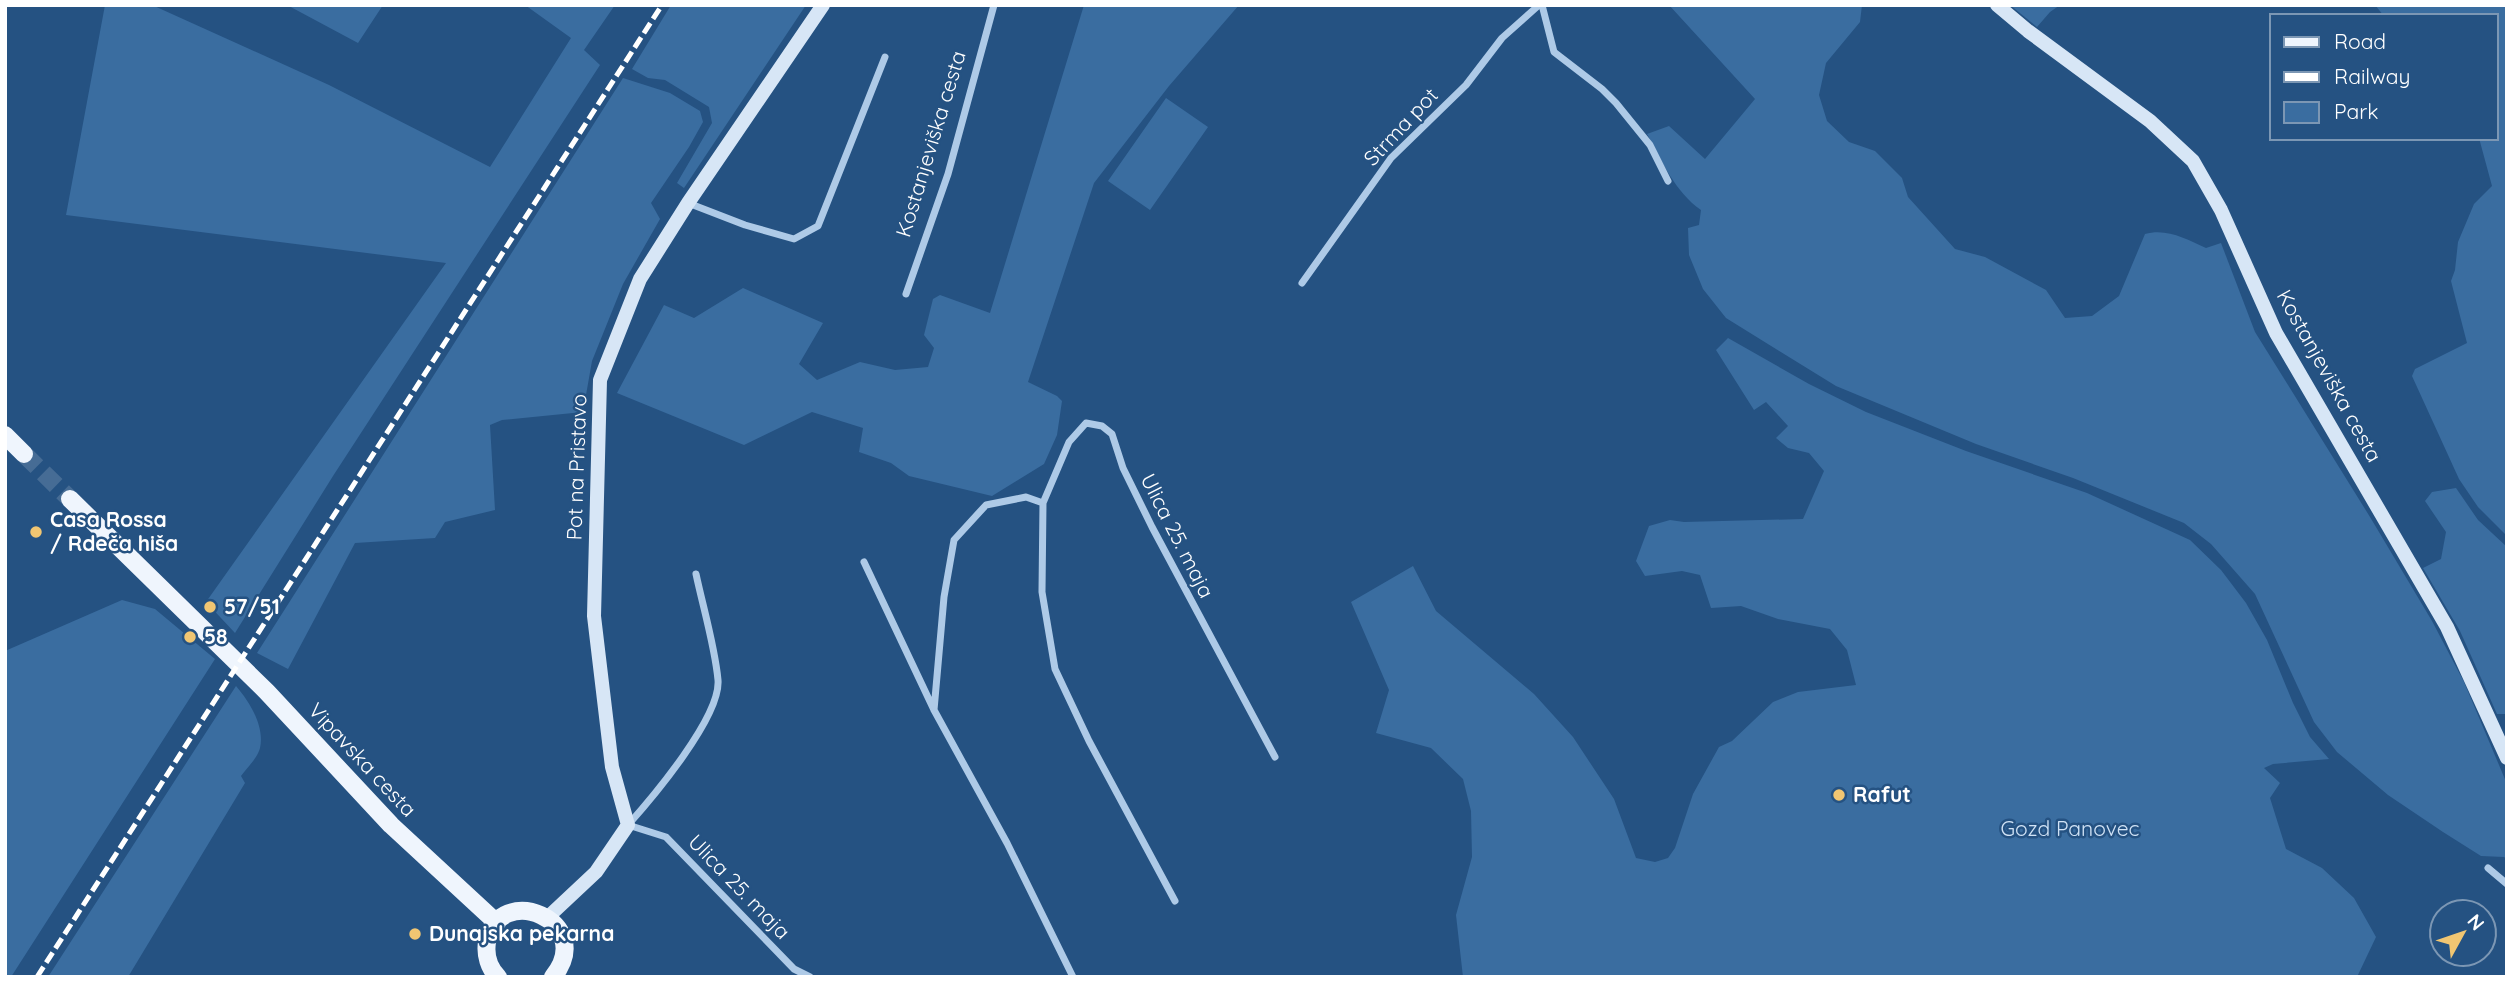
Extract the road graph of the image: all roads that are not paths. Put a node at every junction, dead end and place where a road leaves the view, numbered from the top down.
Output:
1 (823, 5) edge
2 (994, 5) edge
3 (1541, 5) edge
4 (1997, 5) edge
5 (885, 57) dead end
6 (1668, 181) dead end
7 (688, 203) junction
8 (1302, 283) dead end
9 (906, 294) dead end
10 (5, 435) edge
11 (24, 454) tunnel mouth
12 (69, 499) tunnel mouth
13 (1043, 503) junction
14 (864, 562) dead end
15 (696, 573) dead end
16 (934, 710) junction
17 (1275, 757) dead end
18 (2507, 758) edge
19 (628, 825) junction
20 (2488, 868) dead end
21 (2507, 884) edge
22 (1175, 901) dead end
23 (548, 917) junction
24 (497, 923) junction
25 (495, 976) edge
26 (553, 977) edge
27 (810, 977) edge
28 (1073, 977) edge

1 - 7 street, Pot na Pristavo
2 - 9 street, Kostanjeviška cesta
3 - 6 street, Strma pot
3 - 8 street, Strma pot
4 - 18 street, Kostanjeviška cesta
5 - 7 street
7 - 19 street, Pot na Pristavo
10 - 11 main road
12 - 24 main road, Vipavska cesta
13 - 16 street
13 - 17 street, Ulica 25. maja
13 - 22 street, Ulica 25. maja
14 - 16 street
15 - 19 street
16 - 28 street
19 - 23 street
19 - 27 street, Ulica 25. maja
20 - 21 street
23 - 24 main road
23 - 26 main road
24 - 25 main road

